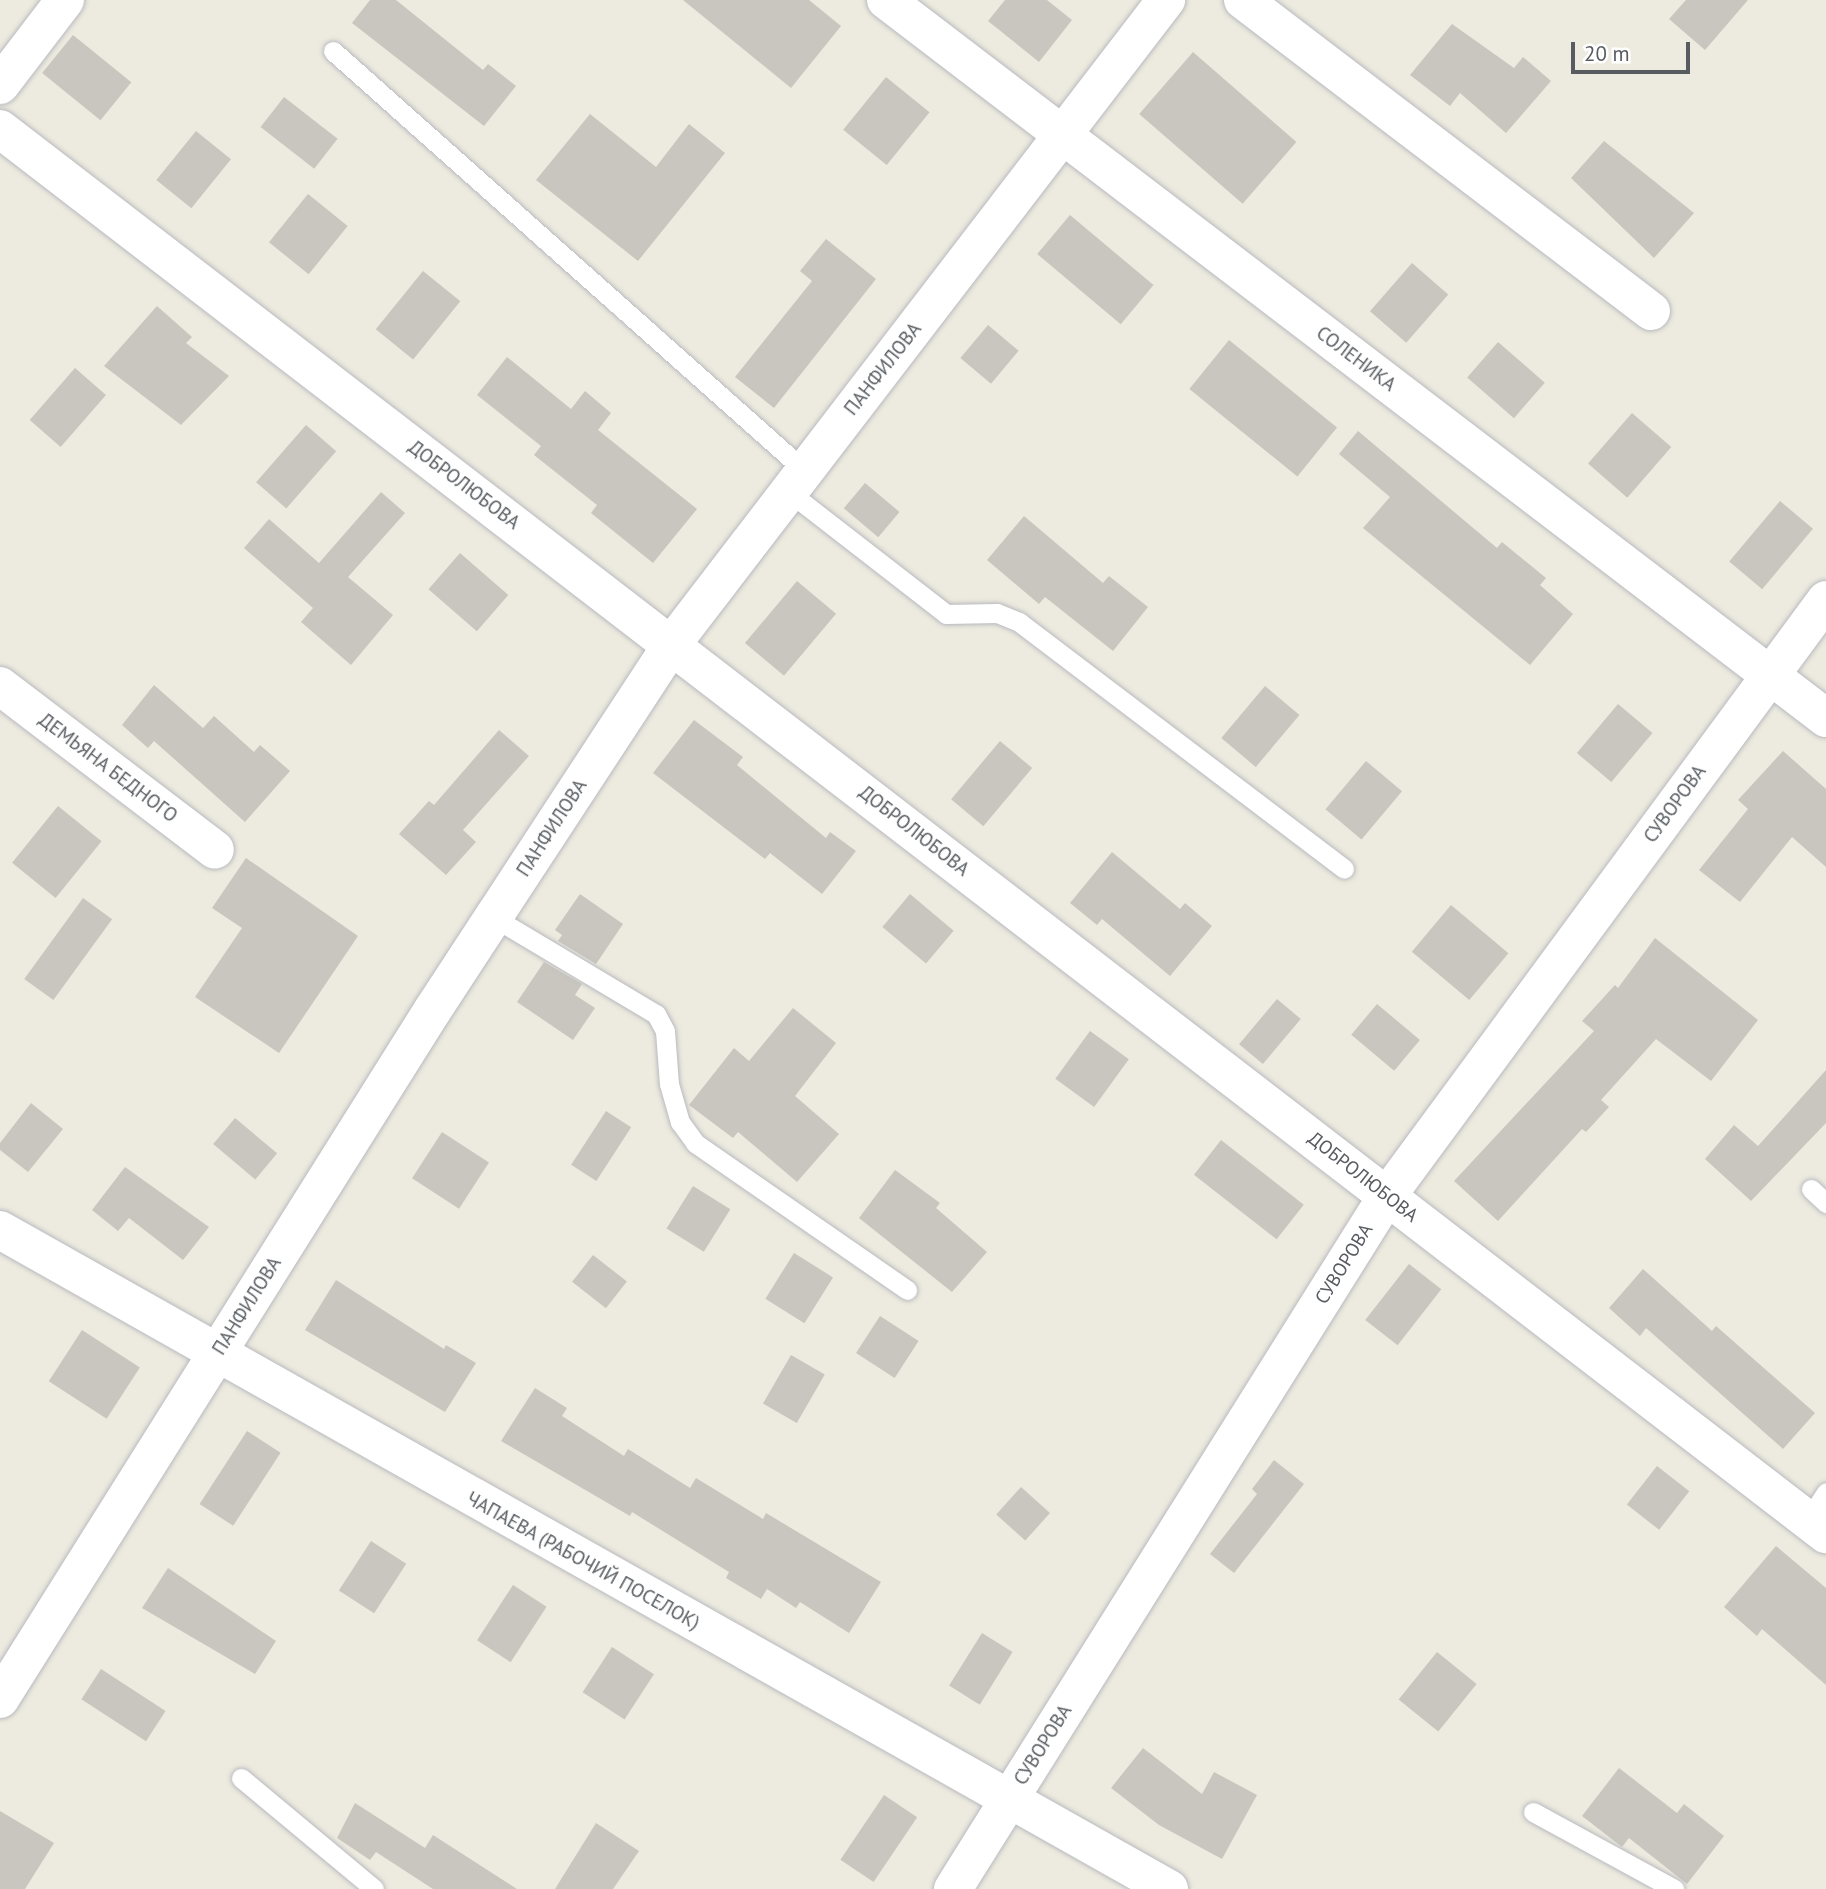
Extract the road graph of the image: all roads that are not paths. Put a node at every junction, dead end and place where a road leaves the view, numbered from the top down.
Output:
1 (65, 0) edge
2 (886, 0) edge
3 (1166, 0) edge
4 (1243, 0) edge
5 (333, 51) dead end
6 (0, 85) edge
7 (0, 129) edge
8 (1063, 135) junction
9 (1651, 311) dead end
10 (797, 482) junction
11 (1826, 600) edge
12 (672, 644) junction
13 (1770, 676) junction
14 (0, 686) edge
15 (1826, 718) edge
16 (215, 850) dead end
17 (1344, 869) dead end
18 (493, 917) junction
19 (1811, 1189) dead end
20 (1387, 1196) junction
21 (1826, 1203) edge
22 (0, 1230) edge
23 (907, 1290) dead end
24 (216, 1355) junction
25 (1820, 1515) edge
26 (0, 1699) edge
27 (241, 1778) dead end
28 (1009, 1800) junction
29 (1533, 1812) dead end
30 (374, 1889) edge
31 (953, 1889) edge
32 (1169, 1889) edge
33 (1674, 1889) edge

1 - 6 street
2 - 8 street, СОЛЕНИКА
3 - 8 street, ПАНФИЛОВА
4 - 9 street
5 - 10 lane
7 - 12 street, ДОБРОЛЮБОВА
8 - 10 street, ПАНФИЛОВА
8 - 13 street, СОЛЕНИКА
10 - 12 street, ПАНФИЛОВА
10 - 17 lane
11 - 13 street, СУВОРОВА
12 - 18 street, ПАНФИЛОВА
12 - 20 street, ДОБРОЛЮБОВА
13 - 15 street, СОЛЕНИКА
13 - 20 street, СУВОРОВА
14 - 16 street, ДЕМЬЯНА БЕДНОГО
18 - 23 lane
18 - 24 street, ПАНФИЛОВА
19 - 21 lane
20 - 25 street, ДОБРОЛЮБОВА
20 - 28 street, СУВОРОВА
22 - 24 street, ЧАПАЕВА (РАБОЧИЙ ПОСЕЛОК)
24 - 26 street, ПАНФИЛОВА
24 - 28 street, ЧАПАЕВА (РАБОЧИЙ ПОСЕЛОК)
27 - 30 lane
28 - 31 street, СУВОРОВА
28 - 32 street, ЧАПАЕВА (РАБОЧИЙ ПОСЕЛОК)
29 - 33 lane

